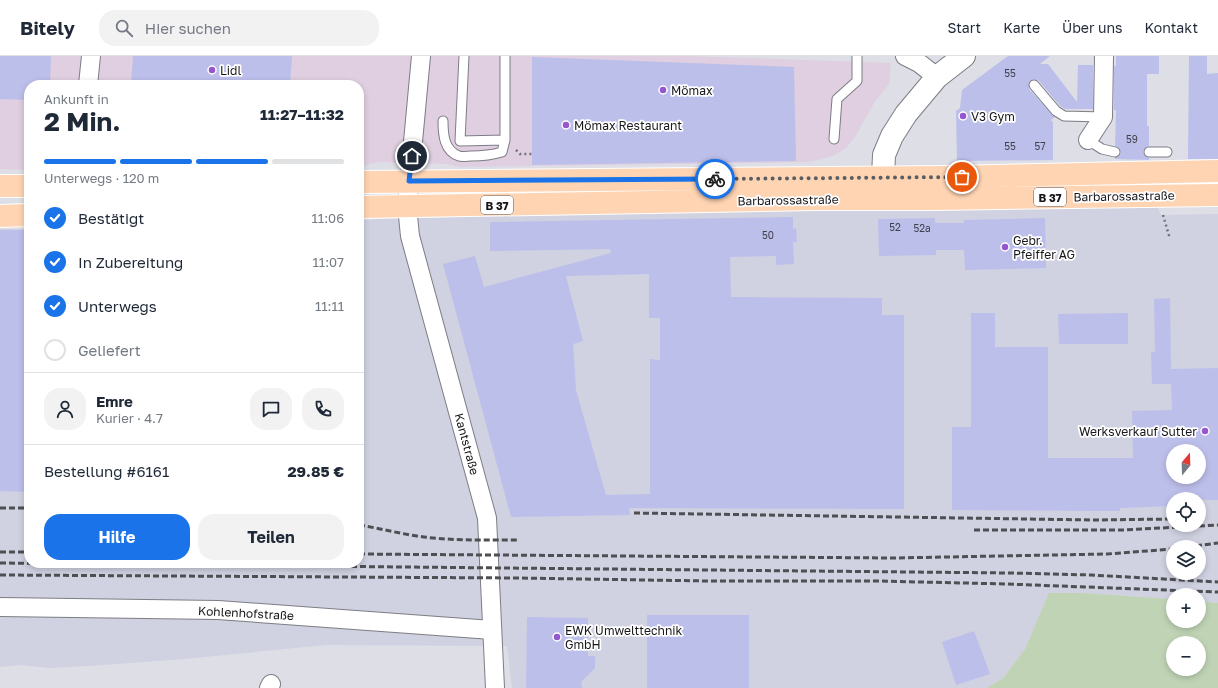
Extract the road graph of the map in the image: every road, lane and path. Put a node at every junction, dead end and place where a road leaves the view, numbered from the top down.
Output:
1 (91, 56) edge
2 (421, 56) edge
3 (464, 56) edge
4 (505, 56) edge
5 (857, 56) edge
6 (905, 56) edge
7 (964, 56) edge
8 (1104, 56) edge
9 (937, 77) junction
10 (89, 80) edge
11 (1034, 85) dead end
12 (1103, 117) junction
13 (443, 122) dead end
14 (834, 139) dead end
15 (506, 140) junction
16 (1088, 140) joint
17 (1115, 152) dead end
18 (1149, 152) dead end
19 (1167, 152) dead end
20 (1218, 171) edge
21 (883, 177) junction
22 (409, 181) junction
23 (364, 182) edge
24 (0, 186) edge
25 (24, 186) edge
26 (1218, 195) edge
27 (883, 200) junction
28 (407, 206) junction
29 (364, 207) edge
30 (1162, 211) dead end
31 (24, 215) edge
32 (0, 216) edge
33 (1170, 239) dead end
34 (0, 607) edge
35 (492, 630) junction
36 (495, 688) edge

1 - 10 street
2 - 22 street, Kantstraße
3 - 15 lane
4 - 15 lane
5 - 14 lane
6 - 9 street
7 - 9 street
8 - 12 street
9 - 21 street
11 - 12 lane
12 - 16 street
13 - 15 lane
16 - 17 lane
18 - 19 lane
20 - 21 main road, Barbarossastraße / B 37
21 - 22 main road, Barbarossastraße / B 37
21 - 27 main road
22 - 23 main road, Barbarossastraße / B 37
22 - 28 street, Kantstraße
24 - 25 main road
26 - 27 main road, Barbarossastraße / B 37
27 - 28 main road, Barbarossastraße / B 37
28 - 29 main road, Barbarossastraße / B 37
28 - 35 street, Kantstraße
30 - 33 path
31 - 32 main road
34 - 35 street, Kohlenhofstraße
35 - 36 street, Kantstraße

